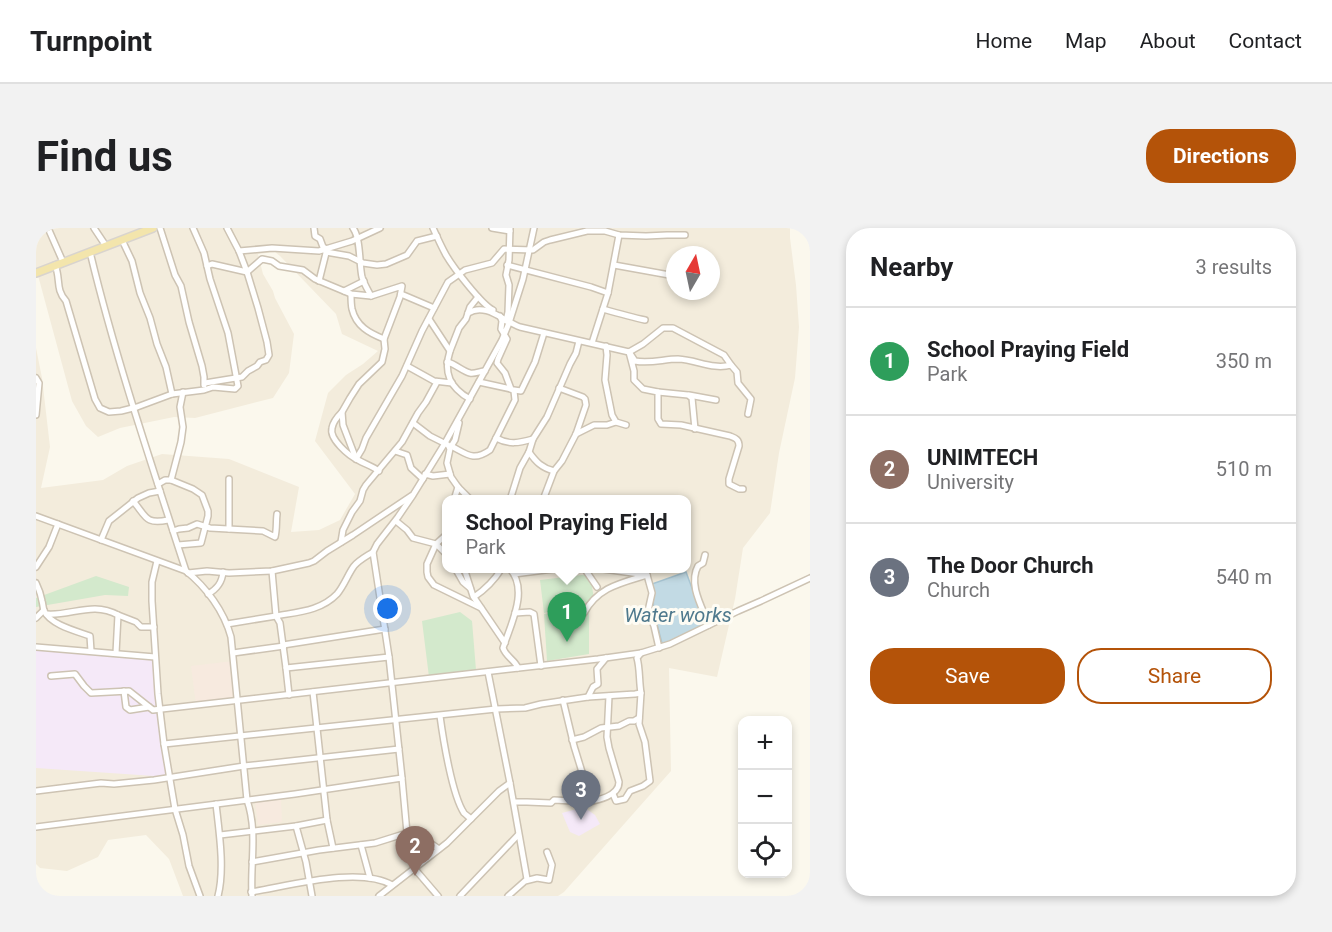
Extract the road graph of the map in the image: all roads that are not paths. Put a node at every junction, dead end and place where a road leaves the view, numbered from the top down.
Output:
1 (48, 228) edge
2 (94, 228) edge
3 (153, 228) edge
4 (160, 228) edge
5 (193, 228) edge
6 (227, 228) edge
7 (314, 228) edge
8 (353, 228) edge
9 (380, 228) edge
10 (433, 228) edge
11 (492, 228) edge
12 (534, 228) edge
13 (510, 230) edge
14 (619, 235) junction
15 (437, 236) junction
16 (686, 236) dead end
17 (357, 238) junction
18 (122, 240) junction
19 (106, 246) junction
20 (509, 249) junction
21 (254, 250) junction
22 (529, 250) junction
23 (239, 251) junction
24 (326, 251) junction
25 (90, 252) junction
26 (262, 259) junction
27 (63, 262) junction
28 (362, 262) junction
29 (55, 265) junction
30 (507, 265) junction
31 (614, 265) junction
32 (207, 266) junction
33 (525, 270) junction
34 (247, 272) junction
35 (36, 273) edge
36 (459, 273) junction
37 (666, 274) edge
38 (319, 281) junction
39 (364, 281) junction
40 (344, 291) junction
41 (608, 293) junction
42 (351, 294) junction
43 (401, 294) junction
44 (371, 296) junction
45 (478, 297) junction
46 (434, 308) junction
47 (603, 309) junction
48 (468, 313) junction
49 (429, 319) junction
50 (645, 320) dead end
51 (506, 321) junction
52 (544, 333) junction
53 (504, 334) junction
54 (384, 339) junction
55 (579, 341) junction
56 (592, 343) junction
57 (606, 346) junction
58 (450, 351) junction
59 (629, 352) junction
60 (447, 362) junction
61 (731, 365) junction
62 (407, 366) junction
63 (485, 371) junction
64 (36, 378) edge
65 (237, 378) junction
66 (437, 382) junction
67 (479, 382) junction
68 (452, 383) junction
69 (207, 386) junction
70 (559, 388) junction
71 (512, 390) junction
72 (183, 392) junction
73 (658, 392) junction
74 (172, 394) junction
75 (688, 395) junction
76 (470, 399) junction
77 (716, 400) dead end
78 (135, 408) junction
79 (342, 412) junction
80 (748, 414) dead end
81 (36, 415) edge
82 (616, 422) junction
83 (413, 423) junction
84 (626, 425) dead end
85 (695, 429) junction
86 (576, 434) junction
87 (496, 438) junction
88 (533, 439) junction
89 (449, 446) junction
90 (395, 451) junction
91 (529, 452) junction
92 (356, 459) junction
93 (379, 471) junction
94 (554, 471) junction
95 (450, 474) junction
96 (424, 477) junction
97 (229, 479) dead end
98 (171, 480) junction
99 (458, 487) junction
100 (159, 488) junction
101 (743, 489) dead end
102 (413, 495) junction
103 (456, 495) edge
104 (466, 495) edge
105 (512, 495) edge
106 (545, 495) edge
107 (133, 501) junction
108 (277, 514) dead end
109 (36, 516) edge
110 (168, 520) junction
111 (396, 521) junction
112 (58, 524) junction
113 (206, 527) junction
114 (229, 529) junction
115 (172, 531) junction
116 (442, 539) edge
117 (101, 540) junction
118 (341, 542) junction
119 (436, 544) junction
120 (178, 545) junction
121 (442, 549) edge
122 (374, 552) junction
123 (705, 555) dead end
124 (157, 561) junction
125 (36, 567) edge
126 (272, 571) junction
127 (187, 572) junction
128 (223, 572) junction
129 (458, 573) edge
130 (467, 573) edge
131 (499, 573) edge
132 (520, 573) edge
133 (587, 573) edge
134 (631, 573) edge
135 (514, 574) joint
136 (647, 575) junction
137 (810, 578) edge
138 (36, 583) edge
139 (470, 588) junction
140 (597, 588) dead end
141 (208, 594) junction
142 (474, 597) junction
143 (481, 608) junction
144 (45, 612) junction
145 (515, 613) junction
146 (584, 613) dead end
147 (118, 615) junction
148 (276, 616) junction
149 (36, 618) edge
150 (227, 624) junction
151 (709, 625) junction
152 (154, 627) junction
153 (385, 629) junction
154 (505, 643) junction
155 (283, 646) junction
156 (36, 647) edge
157 (659, 648) junction
158 (91, 651) junction
159 (116, 653) junction
160 (233, 653) junction
161 (641, 653) junction
162 (155, 657) junction
163 (389, 657) junction
164 (606, 658) junction
165 (541, 666) junction
166 (286, 668) junction
167 (518, 668) junction
168 (488, 672) junction
169 (51, 676) dead end
170 (392, 684) junction
171 (124, 691) junction
172 (313, 692) junction
173 (641, 693) junction
174 (289, 695) junction
175 (609, 696) junction
176 (588, 697) junction
177 (237, 700) junction
178 (563, 700) junction
179 (148, 707) junction
180 (496, 709) junction
181 (160, 710) junction
182 (440, 716) junction
183 (639, 718) junction
184 (396, 720) junction
185 (608, 726) junction
186 (317, 728) junction
187 (241, 736) junction
188 (572, 740) junction
189 (164, 744) junction
190 (399, 749) junction
191 (321, 758) junction
192 (244, 766) junction
193 (170, 777) junction
194 (402, 778) junction
195 (510, 783) junction
196 (324, 790) junction
197 (36, 791) edge
198 (613, 794) junction
199 (247, 800) junction
200 (514, 802) junction
201 (587, 802) junction
202 (216, 804) junction
203 (175, 809) junction
204 (471, 819) junction
205 (327, 820) junction
206 (296, 826) junction
207 (36, 827) edge
208 (253, 831) junction
209 (220, 835) junction
210 (407, 835) junction
211 (518, 835) junction
212 (361, 845) junction
213 (333, 848) junction
214 (438, 849) junction
215 (547, 852) dead end
216 (303, 853) junction
217 (252, 862) junction
218 (414, 868) junction
219 (370, 878) junction
220 (527, 879) junction
221 (310, 882) junction
222 (392, 885) junction
223 (251, 894) edge
224 (200, 896) edge
225 (218, 896) edge
226 (312, 896) edge
227 (379, 896) edge
228 (438, 896) edge
229 (460, 896) edge
230 (508, 896) edge

1 - 27 street
2 - 19 street
3 - 18 main road
4 - 69 street
5 - 32 street
6 - 23 street
7 - 24 street
8 - 17 street
9 - 17 street
10 - 15 street
11 - 13 street
12 - 22 street
13 - 20 street
14 - 16 street
14 - 22 street
14 - 31 street
15 - 28 street
15 - 36 street
17 - 24 street
17 - 28 street
18 - 19 main road
18 - 74 street
19 - 25 main road
20 - 22 street
20 - 30 street
20 - 36 street
21 - 23 street
21 - 24 street
21 - 26 street
22 - 33 street
23 - 34 street
24 - 28 street
24 - 38 street
25 - 27 main road
25 - 78 street
26 - 34 street
26 - 38 street
27 - 29 main road
28 - 39 street
29 - 35 main road
29 - 78 street
30 - 33 street
30 - 51 street
31 - 37 street
31 - 41 street
32 - 34 street
32 - 65 street
33 - 41 street
33 - 51 street
34 - 65 street
36 - 45 street
36 - 46 street
38 - 40 street
39 - 40 street
39 - 44 street
40 - 42 street
41 - 47 street
42 - 44 street
42 - 54 street
43 - 44 street
43 - 46 street
43 - 54 street
45 - 48 street
45 - 51 street
46 - 49 street
47 - 50 street
47 - 56 street
48 - 51 street
48 - 58 street
49 - 58 street
49 - 62 street
51 - 52 street
51 - 53 street
51 - 53 street
52 - 55 street
52 - 71 street
53 - 63 street
53 - 71 street
54 - 79 street
55 - 56 street
55 - 70 street
56 - 57 street
57 - 59 street
57 - 82 street
58 - 60 street
59 - 61 street
59 - 61 street
59 - 73 street
60 - 63 street
60 - 68 street
61 - 80 street
62 - 66 street
62 - 92 street
63 - 67 street
64 - 81 street
65 - 69 street
65 - 69 street
66 - 68 street
66 - 83 street
67 - 71 street
67 - 76 street
68 - 76 street
69 - 72 street
70 - 86 street
70 - 88 street
71 - 87 street
72 - 74 street
72 - 98 street
73 - 75 street
73 - 85 street
74 - 78 street
75 - 77 street
75 - 85 street
76 - 89 street
78 - 100 street
79 - 92 street
79 - 92 street
82 - 84 street
82 - 86 street
83 - 89 street
83 - 90 street
85 - 101 street
86 - 94 street
87 - 88 street
87 - 89 street
88 - 91 street
89 - 95 street
89 - 96 street
90 - 93 street
90 - 96 street
91 - 94 street
91 - 105 street
92 - 93 street
93 - 118 street
94 - 106 street
95 - 96 street
95 - 99 street
96 - 102 street
97 - 114 street
98 - 100 street
98 - 113 street
99 - 103 street
99 - 104 street
100 - 107 street
100 - 110 street
102 - 111 street
102 - 118 street
107 - 110 street
107 - 117 street
108 - 114 street
109 - 112 street
110 - 115 street
111 - 119 street
111 - 122 street
112 - 117 street
112 - 125 street
113 - 114 street
113 - 115 street
113 - 120 street
115 - 120 street
116 - 119 street
117 - 124 street
118 - 126 street
119 - 121 street
119 - 143 street
120 - 127 street
122 - 148 street
122 - 153 street
123 - 151 street
124 - 127 street
124 - 152 street
126 - 128 street
126 - 148 street
127 - 128 street
127 - 141 street
128 - 141 street
129 - 139 street
130 - 139 street
131 - 142 street
132 - 135 street
133 - 140 street
134 - 136 street
135 - 145 street
136 - 146 street
136 - 157 street
137 - 151 street
138 - 144 street
139 - 142 street
141 - 150 street
142 - 143 street
143 - 154 street
144 - 147 street
144 - 149 street
144 - 158 street
145 - 154 street
145 - 165 street
147 - 152 street
147 - 159 street
148 - 150 street
148 - 155 street
150 - 160 street
151 - 157 street
152 - 162 street
153 - 155 street
153 - 163 street
154 - 167 street
155 - 160 street
155 - 166 street
156 - 158 street
157 - 161 street
158 - 159 street
159 - 162 street
160 - 177 street
161 - 164 street
161 - 173 street
162 - 181 street
163 - 166 street
163 - 170 street
164 - 165 street
164 - 176 street
165 - 167 street
166 - 174 street
167 - 168 street
168 - 170 street
168 - 180 street
169 - 171 street
170 - 172 street
170 - 184 street
171 - 179 street
171 - 179 street
172 - 174 street
172 - 186 street
173 - 175 street
173 - 183 street
174 - 177 street
175 - 176 street
175 - 185 street
176 - 178 street
177 - 181 street
177 - 187 street
178 - 180 street
178 - 188 street
179 - 181 street
180 - 182 street
180 - 195 street
181 - 189 street
182 - 184 street
182 - 204 street
183 - 185 street
183 - 198 street
184 - 186 street
184 - 190 street
185 - 188 street
185 - 198 street
186 - 187 street
186 - 191 street
187 - 189 street
187 - 192 street
188 - 201 street
189 - 193 street
190 - 191 street
190 - 194 street
191 - 192 street
191 - 196 street
192 - 193 street
192 - 199 street
193 - 197 street
193 - 203 street
194 - 196 street
194 - 210 street
195 - 200 street
195 - 204 street
196 - 199 street
196 - 205 street
198 - 201 street
199 - 202 street
199 - 208 street
200 - 201 street
200 - 211 street
202 - 203 street
202 - 209 street
203 - 207 street
203 - 224 street
204 - 214 street
205 - 206 street
205 - 213 street
206 - 208 street
206 - 216 street
208 - 209 street
208 - 217 street
209 - 225 street
210 - 212 street
210 - 214 street
210 - 218 street
211 - 220 street
211 - 229 street
212 - 213 street
212 - 219 street
213 - 216 street
214 - 218 street
215 - 220 street
216 - 217 street
216 - 221 street
217 - 223 street
218 - 222 street
218 - 228 street
219 - 221 street
219 - 222 street
220 - 230 street
221 - 223 street
221 - 226 street
222 - 227 street

